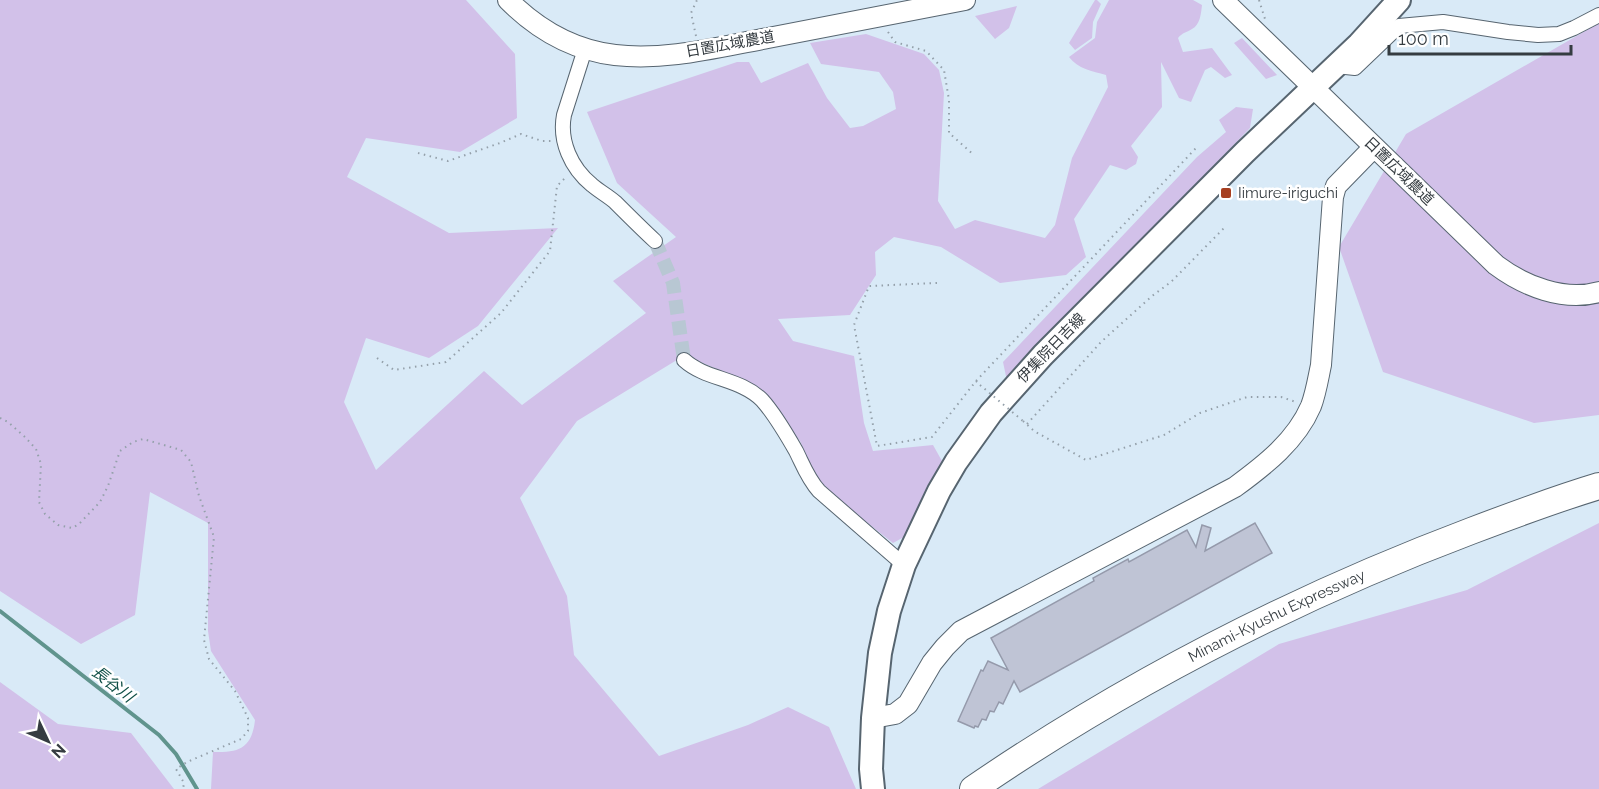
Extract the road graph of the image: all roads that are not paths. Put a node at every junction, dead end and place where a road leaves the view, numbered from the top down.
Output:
1 (508, 0) edge
2 (965, 0) edge
3 (1223, 0) edge
4 (1399, 0) edge
5 (1599, 15) edge
6 (585, 49) junction
7 (1336, 66) junction
8 (1313, 87) junction
9 (1374, 147) junction
10 (655, 241) tunnel mouth
11 (1599, 292) edge
12 (684, 360) dead end
13 (1599, 486) edge
14 (904, 565) junction
15 (873, 718) junction
16 (873, 789) edge
17 (974, 789) edge

1 - 6 street, 日置広域農道
2 - 6 street, 日置広域農道
3 - 8 street, 日置広域農道
4 - 7 main road, 伊集院日吉線
5 - 7 street
6 - 10 street
7 - 8 main road, 伊集院日吉線
8 - 9 street, 日置広域農道
8 - 14 main road, 伊集院日吉線
9 - 11 street, 日置広域農道
9 - 15 street
12 - 14 street
13 - 17 highway, Minami-Kyushu Expressway
14 - 15 main road, 伊集院日吉線
15 - 16 main road, 伊集院日吉線

